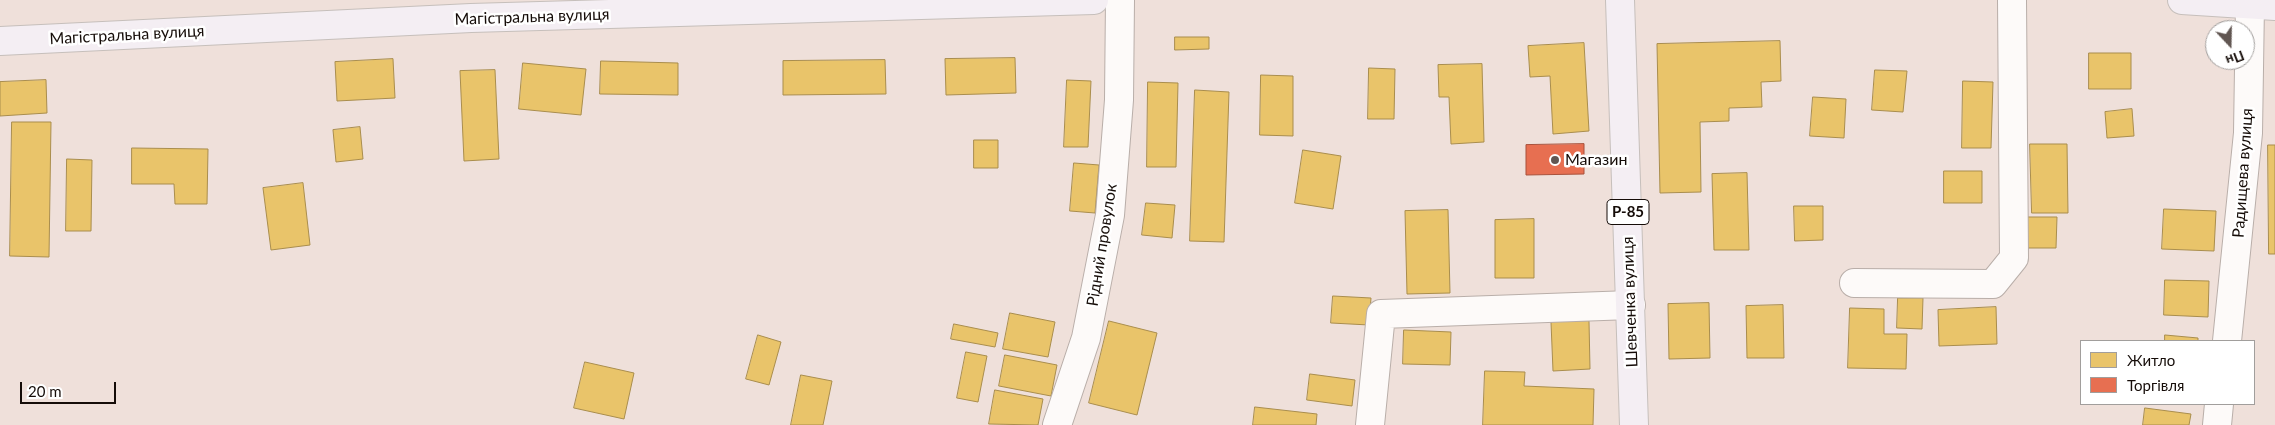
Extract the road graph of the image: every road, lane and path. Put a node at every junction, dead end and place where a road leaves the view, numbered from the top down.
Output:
1 (1094, 0) edge
2 (1120, 0) edge
3 (1620, 0) edge
4 (2012, 0) edge
5 (2182, 0) edge
6 (945, 2) edge
7 (881, 3) edge
8 (2246, 3) edge
9 (0, 41) edge
10 (1854, 283) dead end
11 (1631, 305) junction
12 (2227, 340) edge
13 (2219, 405) edge
14 (1057, 425) edge
15 (1370, 425) edge
16 (1634, 425) edge
17 (2216, 425) edge

1 - 6 main road, Магістральна вулиця
2 - 14 street, Рідний провулок
3 - 11 main road, Шевченка вулиця / Р-85
4 - 10 street
5 - 8 main road
6 - 7 main road, Магістральна вулиця
7 - 9 main road, Магістральна вулиця
8 - 12 street, Радищева вулиця
11 - 15 street
11 - 16 main road, Шевченка вулиця / Р-85
13 - 17 street

